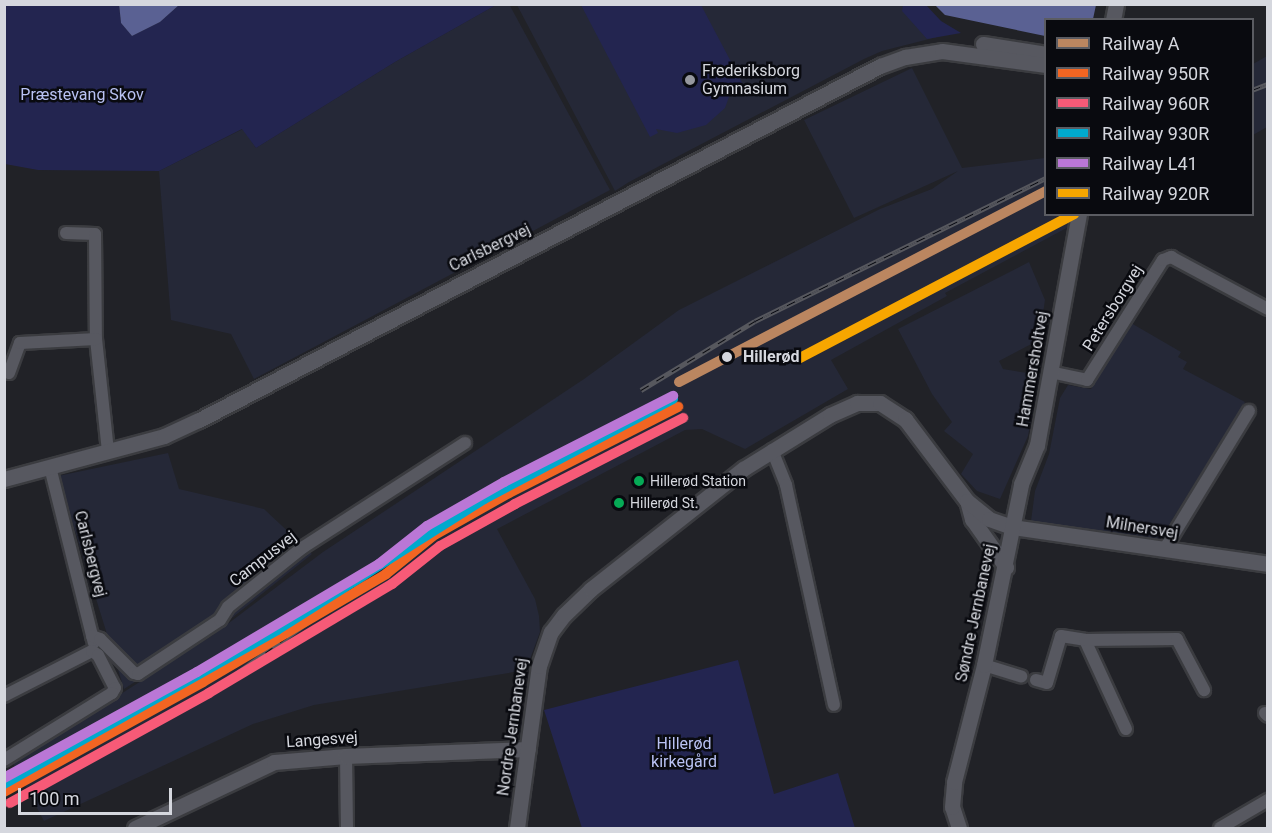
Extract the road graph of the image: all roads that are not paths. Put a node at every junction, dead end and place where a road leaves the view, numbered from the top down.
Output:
1 (942, 51) junction
2 (1044, 54) edge
3 (1044, 65) edge
4 (1079, 216) edge
5 (66, 233) dead end
6 (1268, 309) edge
7 (96, 339) junction
8 (1050, 372) junction
9 (9, 373) dead end
10 (1249, 411) dead end
11 (465, 443) dead end
12 (772, 450) junction
13 (108, 451) junction
14 (50, 467) junction
15 (742, 469) joint
16 (4, 479) edge
17 (967, 501) junction
18 (1012, 527) junction
19 (1164, 550) junction
20 (1268, 564) edge
21 (1006, 567) junction
22 (92, 636) junction
23 (1085, 640) junction
24 (94, 651) junction
25 (984, 665) junction
26 (1021, 676) dead end
27 (1036, 680) dead end
28 (1204, 690) dead end
29 (4, 696) edge
30 (834, 705) dead end
31 (1126, 729) dead end
32 (528, 749) junction
33 (346, 756) junction
34 (4, 760) edge
35 (1268, 800) edge
36 (135, 828) edge
37 (347, 828) edge
38 (517, 828) edge
39 (959, 828) edge
40 (1220, 828) edge

1 - 2 street, Carlsbergvej
1 - 3 street, Carlsbergvej
1 - 13 street, Carlsbergvej
4 - 8 street, Hammersholtvej
5 - 7 street
6 - 8 street, Petersborgvej
7 - 9 street
7 - 13 street
8 - 18 street, Hammersholtvej
10 - 19 street
11 - 22 street, Campusvej
12 - 15 street, Søndre Jernbanevej
12 - 17 street, Søndre Jernbanevej
12 - 30 street
13 - 14 street, Carlsbergvej
14 - 16 street, Carlsbergvej
14 - 22 street, Carlsbergvej
15 - 32 street, Nordre Jernbanevej
17 - 18 street, Søndre Jernbanevej
17 - 21 street
18 - 19 street, Milnersvej
18 - 21 street, Søndre Jernbanevej
19 - 20 street, Milnersvej
21 - 25 street, Søndre Jernbanevej
22 - 24 street, Carlsbergvej
23 - 27 street
23 - 28 street
23 - 31 street
24 - 29 street
24 - 34 street
25 - 26 street
25 - 39 street, Søndre Jernbanevej
32 - 33 street, Langesvej
32 - 38 street, Nordre Jernbanevej
33 - 36 street, Langesvej
33 - 37 street
35 - 40 street

